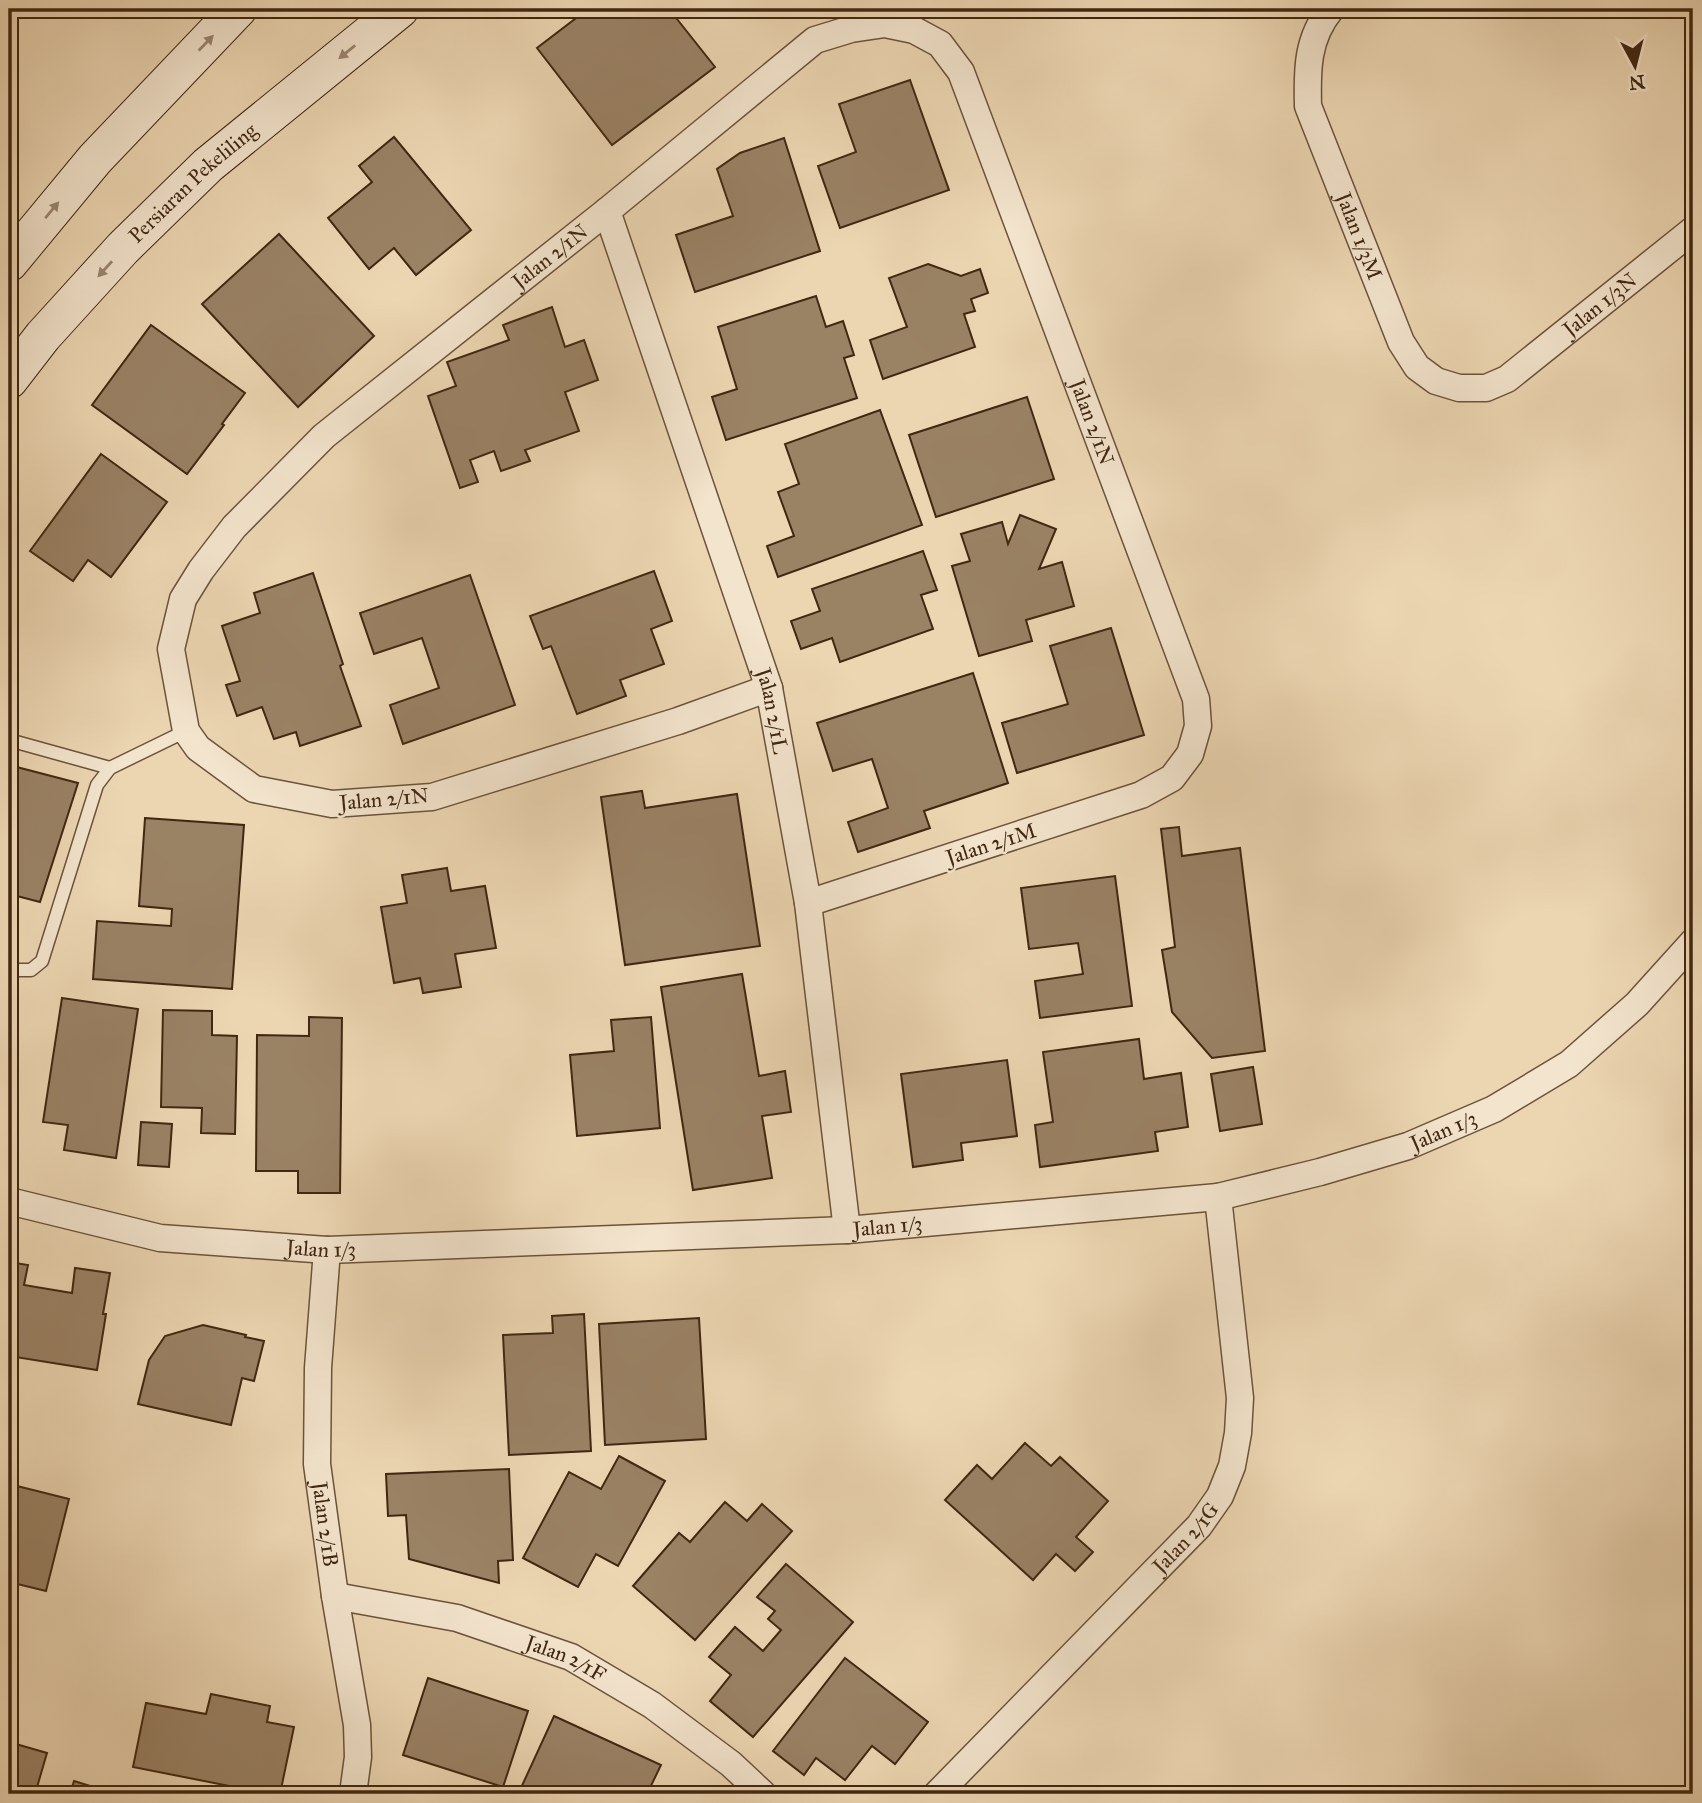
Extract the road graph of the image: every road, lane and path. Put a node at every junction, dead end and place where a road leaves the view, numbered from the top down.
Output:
1 (238, 9) edge
2 (400, 9) edge
3 (1331, 9) edge
4 (607, 211) junction
5 (1693, 230) edge
6 (9, 263) edge
7 (1507, 379) joint
8 (9, 380) edge
9 (769, 688) junction
10 (186, 731) junction
11 (9, 740) edge
12 (110, 768) junction
13 (1172, 778) joint
14 (808, 903) junction
15 (1693, 942) edge
16 (9, 967) edge
17 (1218, 1197) junction
18 (9, 1201) edge
19 (847, 1230) junction
20 (327, 1250) junction
21 (335, 1596) junction
22 (354, 1794) edge
23 (763, 1794) edge
24 (937, 1794) edge

6 -> 1 main road
2 -> 8 main road, Persiaran Pekeliling
3 - 7 street, Jalan 1/3M
4 - 9 street, Jalan 2/1L
4 - 10 street, Jalan 2/1N
4 - 13 street, Jalan 2/1N
5 - 7 street, Jalan 1/3N
9 - 10 street, Jalan 2/1N
9 - 14 street, Jalan 2/1L
10 - 12 lane
11 - 12 lane
12 - 16 lane
13 - 14 street, Jalan 2/1M
14 - 19 street, Jalan 2/1L
15 - 17 street, Jalan 1/3
17 - 19 street, Jalan 1/3
17 - 24 street, Jalan 2/1G
18 - 20 street, Jalan 1/3
19 - 20 street, Jalan 1/3
20 - 21 street, Jalan 2/1B
21 - 22 street, Jalan 2/1B
21 - 23 street, Jalan 2/1F

